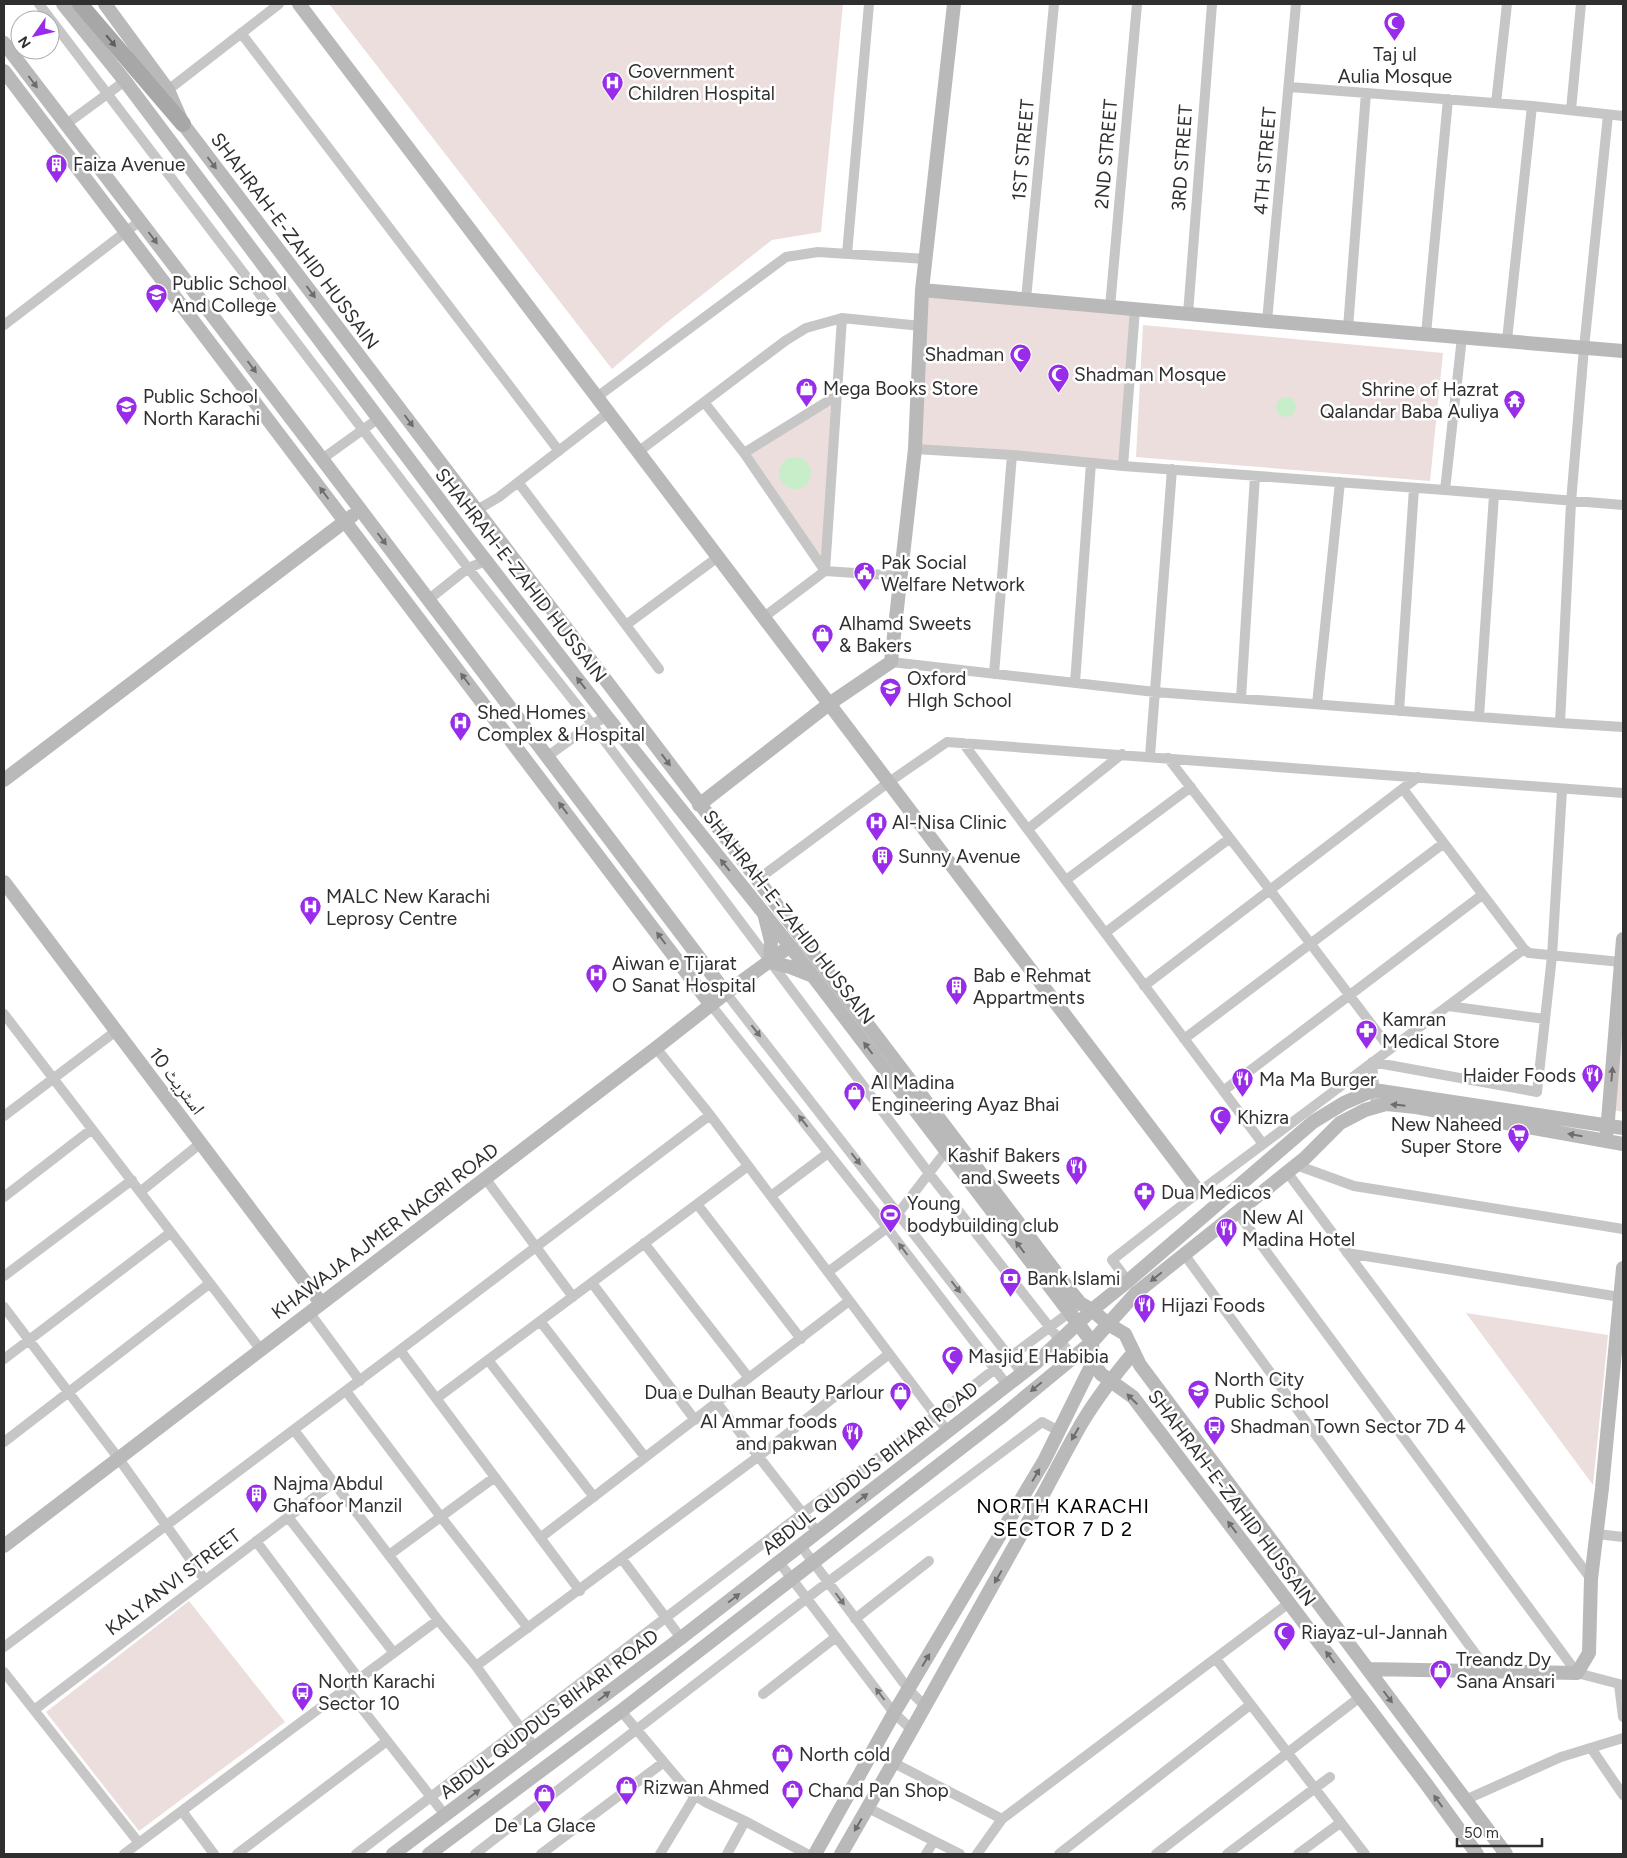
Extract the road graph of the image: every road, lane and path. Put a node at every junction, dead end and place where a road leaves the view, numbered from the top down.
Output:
1 (39, 4) edge
2 (63, 4) edge
3 (80, 4) edge
4 (105, 4) edge
5 (278, 4) edge
6 (299, 4) edge
7 (869, 4) edge
8 (954, 4) edge
9 (1054, 4) edge
10 (1137, 4) edge
11 (1212, 4) edge
12 (1296, 4) edge
13 (1507, 4) edge
14 (1581, 4) edge
15 (241, 33) junction
16 (4, 43) edge
17 (5, 76) edge
18 (125, 81) junction
19 (1290, 87) junction
20 (168, 90) junction
21 (1366, 93) junction
22 (108, 94) junction
23 (1448, 99) junction
24 (1496, 103) junction
25 (1532, 106) junction
26 (1571, 110) junction
27 (1608, 115) junction
28 (1623, 116) edge
29 (182, 124) junction
30 (65, 125) junction
31 (140, 221) junction
32 (126, 232) junction
33 (847, 254) junction
34 (926, 258) junction
35 (922, 290) junction
36 (1026, 299) junction
37 (1110, 307) junction
38 (1135, 309) junction
39 (1188, 314) junction
40 (842, 318) junction
41 (1267, 321) junction
42 (4, 325) edge
43 (921, 326) junction
44 (1348, 328) junction
45 (1426, 334) junction
46 (1462, 337) junction
47 (1507, 340) junction
48 (1584, 348) junction
49 (1623, 350) edge
50 (836, 396) junction
51 (597, 397) junction
52 (704, 402) junction
53 (609, 412) junction
54 (379, 418) junction
55 (364, 430) junction
56 (915, 449) junction
57 (558, 451) junction
58 (638, 452) junction
59 (744, 453) junction
60 (1012, 455) junction
61 (322, 459) junction
62 (1092, 463) junction
63 (1123, 466) junction
64 (1172, 469) junction
65 (1255, 476) junction
66 (518, 482) junction
67 (1340, 482) junction
68 (1414, 488) junction
69 (1445, 490) junction
70 (1494, 494) junction
71 (1571, 502) junction
72 (1623, 505) edge
73 (360, 509) junction
74 (477, 510) junction
75 (345, 521) junction
76 (489, 526) junction
77 (469, 539) junction
78 (718, 557) junction
79 (486, 561) junction
80 (468, 568) junction
81 (825, 571) junction
82 (900, 576) junction
83 (428, 600) junction
84 (764, 617) junction
85 (626, 625) junction
86 (891, 662) junction
87 (659, 669) dead end
88 (994, 674) junction
89 (1075, 683) junction
90 (1156, 692) junction
91 (1241, 698) junction
92 (829, 704) junction
93 (1318, 704) junction
94 (1399, 711) junction
95 (607, 716) junction
96 (1479, 717) junction
97 (1560, 723) junction
98 (592, 724) junction
99 (1623, 727) edge
100 (963, 743) junction
101 (1122, 754) junction
102 (548, 756) junction
103 (1150, 756) junction
104 (1168, 758) junction
105 (1418, 777) junction
106 (4, 780) edge
107 (888, 782) junction
108 (1191, 787) junction
109 (1403, 789) junction
110 (1562, 790) junction
111 (1623, 793) edge
112 (699, 805) junction
113 (1028, 830) junction
114 (1230, 838) junction
115 (1444, 843) junction
116 (743, 864) junction
117 (757, 880) junction
118 (1066, 880) junction
119 (4, 882) edge
120 (1270, 890) junction
121 (1482, 895) junction
122 (764, 913) junction
123 (1105, 933) junction
124 (1623, 939) edge
125 (1311, 944) junction
126 (790, 946) junction
127 (1524, 949) junction
128 (1552, 956) junction
129 (770, 962) junction
130 (1621, 962) junction
131 (813, 976) junction
132 (1144, 986) junction
133 (838, 987) junction
134 (726, 993) junction
135 (1349, 995) junction
136 (712, 1005) junction
137 (1448, 1006) junction
138 (4, 1014) edge
139 (1545, 1020) junction
140 (8, 1029) edge
141 (116, 1031) junction
142 (1184, 1039) junction
143 (656, 1048) junction
144 (1390, 1049) junction
145 (1372, 1062) junction
146 (52, 1078) junction
147 (1374, 1090) junction
148 (1223, 1092) junction
149 (1376, 1107) junction
150 (710, 1115) junction
151 (4, 1116) edge
152 (1607, 1125) junction
153 (1623, 1128) edge
154 (92, 1129) junction
155 (1606, 1140) junction
156 (201, 1143) junction
157 (1623, 1143) edge
158 (1263, 1144) junction
159 (946, 1151) junction
160 (828, 1153) junction
161 (748, 1166) junction
162 (1291, 1169) junction
163 (928, 1172) junction
164 (485, 1178) junction
165 (132, 1180) junction
166 (140, 1192) junction
167 (1199, 1192) junction
168 (771, 1196) junction
169 (4, 1197) edge
170 (697, 1204) junction
171 (1237, 1212) junction
172 (898, 1213) junction
173 (887, 1228) junction
174 (1623, 1229) edge
175 (170, 1233) junction
176 (644, 1243) junction
177 (536, 1247) junction
178 (1347, 1253) junction
179 (1184, 1254) junction
180 (1623, 1268) edge
181 (828, 1272) junction
182 (4, 1276) edge
183 (1128, 1281) junction
184 (592, 1283) junction
185 (209, 1284) junction
186 (573, 1297) junction
187 (1620, 1297) junction
188 (849, 1301) junction
189 (321, 1302) junction
190 (1086, 1306) junction
191 (4, 1308) edge
192 (309, 1312) junction
193 (1074, 1318) junction
194 (540, 1321) junction
195 (1108, 1324) junction
196 (1050, 1327) junction
197 (801, 1338) junction
198 (1060, 1340) junction
199 (28, 1341) junction
200 (1092, 1342) junction
201 (261, 1350) junction
202 (400, 1350) junction
203 (1134, 1352) junction
204 (1619, 1352) edge
205 (889, 1354) junction
206 (1074, 1356) junction
207 (1010, 1357) junction
208 (4, 1359) edge
209 (488, 1360) junction
210 (1093, 1362) junction
211 (994, 1368) junction
212 (1022, 1372) junction
213 (748, 1378) junction
214 (1110, 1380) junction
215 (360, 1381) junction
216 (1007, 1385) junction
217 (346, 1391) junction
218 (68, 1393) junction
219 (436, 1398) junction
220 (717, 1403) junction
221 (935, 1416) junction
222 (695, 1420) junction
223 (294, 1430) junction
224 (1059, 1431) junction
225 (948, 1432) junction
226 (4, 1442) edge
227 (759, 1456) junction
228 (645, 1458) junction
229 (119, 1459) junction
230 (495, 1477) junction
231 (333, 1482) junction
232 (594, 1497) junction
233 (803, 1513) junction
234 (288, 1517) junction
235 (441, 1517) junction
236 (166, 1526) junction
237 (818, 1533) junction
238 (1597, 1534) junction
239 (1623, 1537) edge
240 (540, 1538) junction
241 (256, 1541) junction
242 (4, 1546) edge
243 (800, 1546) junction
244 (389, 1555) junction
245 (622, 1559) junction
246 (929, 1561) dead end
247 (780, 1562) junction
248 (813, 1563) junction
249 (792, 1579) junction
250 (1592, 1579) junction
251 (205, 1580) junction
252 (828, 1582) junction
253 (580, 1591) junction
254 (807, 1598) junction
255 (1289, 1603) junction
256 (666, 1619) junction
257 (855, 1619) junction
258 (438, 1620) junction
259 (528, 1628) junction
260 (836, 1637) junction
261 (681, 1638) junction
262 (4, 1647) edge
263 (394, 1653) junction
264 (1216, 1659) junction
265 (476, 1666) junction
266 (1368, 1669) junction
267 (1488, 1671) junction
268 (4, 1672) edge
269 (1577, 1673) junction
270 (359, 1679) junction
271 (1621, 1685) edge
272 (346, 1688) junction
273 (909, 1690) junction
274 (764, 1694) dead end
275 (1360, 1697) junction
276 (924, 1705) junction
277 (1250, 1705) junction
278 (34, 1710) junction
279 (621, 1711) junction
280 (894, 1713) junction
281 (1623, 1717) edge
282 (521, 1727) junction
283 (637, 1730) junction
284 (912, 1730) junction
285 (1623, 1738) edge
286 (387, 1741) junction
287 (536, 1748) junction
288 (1591, 1748) junction
289 (1287, 1753) junction
290 (664, 1762) junction
291 (894, 1764) junction
292 (1330, 1777) dead end
293 (1314, 1789) junction
294 (1623, 1795) edge
295 (695, 1796) junction
296 (431, 1798) junction
297 (1466, 1800) junction
298 (868, 1808) junction
299 (182, 1811) junction
300 (445, 1815) junction
301 (1002, 1820) junction
302 (746, 1821) junction
303 (1340, 1823) junction
304 (934, 1841) junction
305 (139, 1843) junction
306 (124, 1854) edge
307 (214, 1854) edge
308 (237, 1854) edge
309 (356, 1854) edge
310 (393, 1854) edge
311 (429, 1854) edge
312 (475, 1854) edge
313 (541, 1854) edge
314 (660, 1854) edge
315 (727, 1854) edge
316 (807, 1854) edge
317 (815, 1854) edge
318 (841, 1854) edge
319 (926, 1854) edge
320 (960, 1854) edge
321 (977, 1854) edge
322 (1059, 1854) edge
323 (1156, 1854) edge
324 (1227, 1854) edge
325 (1298, 1854) edge
326 (1365, 1854) edge
327 (1477, 1854) edge
328 (1506, 1854) edge

1 - 22 street
2 - 18 street, SHAHRAH-E-ZAHID HUSSAIN
3 -> 29 main road
4 - 20 street, SHAHRAH-E-ZAHID HUSSAIN
5 - 15 street
6 - 51 street
7 - 33 street
8 - 34 street
9 - 36 street, 1ST STREET
10 - 37 street, 2ND STREET
11 - 39 street, 3RD STREET
12 - 19 street, 4TH STREET
13 - 24 street
14 - 26 street
15 - 20 street
15 - 57 street
16 -> 30 street
17 - 32 street
18 - 22 street
18 - 54 street, SHAHRAH-E-ZAHID HUSSAIN
19 - 21 street
19 - 41 street, 4TH STREET
20 - 29 street, SHAHRAH-E-ZAHID HUSSAIN
21 - 23 street
21 - 44 street
22 - 30 street
22 - 55 street
23 - 24 street
23 - 45 street
24 - 25 street
25 - 26 street
25 - 47 street
26 - 27 street
27 - 28 street
27 - 48 street
29 -> 74 street, SHAHRAH-E-ZAHID HUSSAIN
30 - 31 street
31 - 32 street
31 -> 61 street
32 - 42 street
75 -> 32 street
33 - 34 street
33 - 51 street
34 - 35 street
35 - 36 street
35 - 43 street
36 - 37 street
37 - 38 street
38 - 39 street
38 - 63 street
39 - 41 street
40 - 43 street
40 - 50 street
40 - 52 street
41 - 44 street
43 - 56 street
44 - 45 street
45 - 46 street
46 - 47 street
46 - 69 street
47 - 48 street
48 - 49 street
48 - 71 street
50 - 59 street
50 - 81 street
51 - 53 street
52 - 58 street
52 - 59 street
53 - 57 street
53 - 58 street
54 - 55 street
54 - 77 street, SHAHRAH-E-ZAHID HUSSAIN
55 - 61 street
55 - 80 street
56 - 60 street
56 - 82 street
57 - 66 street
58 - 78 street
59 - 81 street
60 - 62 street
60 - 88 street
61 - 73 street
62 - 63 street
62 - 89 street
63 - 64 street
64 - 65 street
64 - 90 street
65 - 67 street
65 - 91 street
66 - 74 street
66 - 85 street
67 - 68 street
67 - 93 street
68 - 69 street
68 - 94 street
69 - 70 street
70 - 71 street
70 - 96 street
71 - 72 street
71 - 97 street
73 - 75 street
73 -> 83 street
74 - 76 street, SHAHRAH-E-ZAHID HUSSAIN
75 - 106 street
136 -> 75 street
76 - 77 street
76 -> 112 street, SHAHRAH-E-ZAHID HUSSAIN
77 - 79 street, SHAHRAH-E-ZAHID HUSSAIN
78 - 84 street
78 - 85 street
79 - 80 street
95 -> 79 street, SHAHRAH-E-ZAHID HUSSAIN
80 - 83 street
80 - 98 street
81 - 82 street
81 - 84 street
82 - 86 street
83 - 102 street
84 - 92 street
85 - 87 street
86 - 88 street
86 - 92 street
88 - 89 street
89 - 90 street
90 - 91 street
90 - 103 street
91 - 93 street
92 - 107 street
92 - 112 street
93 - 94 street
94 - 96 street
95 - 98 street
122 -> 95 street, SHAHRAH-E-ZAHID HUSSAIN
96 - 97 street
97 - 99 street
98 - 102 street
98 - 129 street
100 - 101 street
100 - 107 street
100 - 113 street
101 - 103 street
101 - 113 street
102 - 134 street
103 - 104 street
104 - 105 street
104 - 108 street
105 - 109 street
105 - 110 street
107 - 117 street
107 - 167 street
108 - 114 street
108 - 118 street
109 - 115 street
109 - 120 street
110 - 111 street
110 - 128 street
112 - 116 street, SHAHRAH-E-ZAHID HUSSAIN
113 - 118 street
114 - 120 street
114 - 123 street
115 - 121 street
115 - 125 street
116 - 117 street, SHAHRAH-E-ZAHID HUSSAIN
116 - 122 street
117 - 133 street, SHAHRAH-E-ZAHID HUSSAIN
118 - 123 street
119 - 141 street, اسٹریٹ 10
120 - 125 street
120 - 132 street
121 - 127 street
121 - 135 street
122 - 126 street, SHAHRAH-E-ZAHID HUSSAIN
122 - 129 street
123 - 132 street
124 - 130 street
125 - 135 street
125 - 142 street
126 - 129 street, KHAWAJA AJMER NAGRI ROAD
126 - 131 street, SHAHRAH-E-ZAHID HUSSAIN
127 - 128 street
127 - 137 street
128 - 130 street
128 - 139 street
129 - 131 street
129 - 134 street, KHAWAJA AJMER NAGRI ROAD
129 - 163 street
152 -> 130 street
131 - 133 street
159 -> 131 street, SHAHRAH-E-ZAHID HUSSAIN
132 - 142 street
133 - 190 street, SHAHRAH-E-ZAHID HUSSAIN
134 - 136 street, KHAWAJA AJMER NAGRI ROAD
134 -> 172 street
135 - 144 street
135 - 148 street
136 - 143 street, KHAWAJA AJMER NAGRI ROAD
160 -> 136 street
137 - 139 street
137 - 144 street
138 - 140 street
139 - 145 street
140 - 146 street
141 - 146 street
141 - 156 street, اسٹریٹ 10
142 - 148 street
143 - 150 street
143 - 164 street, KHAWAJA AJMER NAGRI ROAD
144 - 145 street
145 - 147 street
145 - 158 street
146 - 151 street
146 - 154 street
147 - 149 street
147 - 152 street
147 - 183 street, ABDUL QUDDUS BIHARI ROAD
148 - 158 street
155 -> 149 street, ABDUL QUDDUS BIHARI ROAD
149 - 162 street, ABDUL QUDDUS BIHARI ROAD
150 - 161 street
150 - 177 street
152 - 153 street
152 - 155 street
154 - 165 street
154 - 169 street
155 - 157 street, ABDUL QUDDUS BIHARI ROAD
156 - 166 street
156 - 189 street, اسٹریٹ 10
158 - 167 street
159 - 163 street
193 -> 159 street, SHAHRAH-E-ZAHID HUSSAIN
160 - 168 street
160 - 173 street
161 - 168 street
161 - 170 street
162 - 171 street, ABDUL QUDDUS BIHARI ROAD
162 - 174 street
162 - 178 street
163 - 172 street
163 - 196 street
164 - 177 street
164 - 189 street, KHAWAJA AJMER NAGRI ROAD
165 - 166 street
165 - 182 street
166 - 175 street
167 - 183 street
168 - 181 street
170 - 176 street
170 - 197 street
171 - 179 street, ABDUL QUDDUS BIHARI ROAD
171 - 269 street
172 - 173 street
172 -> 207 street
173 - 181 street
211 -> 173 street
175 - 185 street
175 - 199 street
176 - 184 street
176 - 213 street
177 - 186 street
177 - 202 street
178 - 187 street
178 - 250 street
179 -> 195 street, ABDUL QUDDUS BIHARI ROAD
179 - 267 street
180 - 187 street
181 - 188 street
183 - 190 street, ABDUL QUDDUS BIHARI ROAD
184 - 186 street
184 - 222 street
185 - 201 street
185 - 218 street
186 - 194 street
187 - 204 street
188 - 197 street
188 - 205 street
189 - 192 street, KHAWAJA AJMER NAGRI ROAD
190 - 193 street, ABDUL QUDDUS BIHARI ROAD
190 - 195 street, SHAHRAH-E-ZAHID HUSSAIN
191 - 199 street
192 - 201 street, KHAWAJA AJMER NAGRI ROAD
192 - 215 street
193 - 196 street
193 - 198 street, ABDUL QUDDUS BIHARI ROAD
193 - 200 street, SHAHRAH-E-ZAHID HUSSAIN
194 - 209 street
194 - 228 street
195 - 200 street, ABDUL QUDDUS BIHARI ROAD
195 - 203 street, SHAHRAH-E-ZAHID HUSSAIN
196 - 198 street
196 - 207 street
197 - 213 street
198 - 206 street
198 - 212 street, ABDUL QUDDUS BIHARI ROAD
199 - 208 street
199 - 218 street
200 - 206 street, ABDUL QUDDUS BIHARI ROAD
200 - 210 street
201 - 229 street, KHAWAJA AJMER NAGRI ROAD
202 - 215 street
202 - 219 street
203 - 214 street
203 - 266 street, SHAHRAH-E-ZAHID HUSSAIN
204 - 238 street
205 - 221 street
205 - 227 street
206 -> 248 street, ABDUL QUDDUS BIHARI ROAD
207 - 211 street
207 - 212 street
209 - 219 street
209 - 232 street
210 - 214 street, SHAHRAH-E-ZAHID HUSSAIN
210 - 224 street
211 - 216 street
211 - 221 street
212 - 216 street, ABDUL QUDDUS BIHARI ROAD
213 - 220 street
255 -> 214 street, SHAHRAH-E-ZAHID HUSSAIN
214 -> 276 street
215 - 217 street
216 - 225 street, ABDUL QUDDUS BIHARI ROAD
217 - 223 street
217 - 235 street
218 - 226 street
218 - 229 street
219 - 230 street
220 - 222 street
220 - 227 street
221 - 225 street
221 - 233 street
222 - 228 street
223 - 231 street
223 - 236 street
224 - 252 street
273 -> 224 street
237 -> 225 street, ABDUL QUDDUS BIHARI ROAD
227 - 233 street
227 - 245 street
228 - 232 street
229 - 236 street
229 - 242 street, KHAWAJA AJMER NAGRI ROAD
230 - 235 street
230 - 240 street
231 - 234 street, KALYANVI STREET
231 - 244 street
232 - 240 street
233 - 237 street
233 - 256 street
234 - 241 street, KALYANVI STREET
234 - 263 street
235 - 244 street
235 - 259 street
236 - 251 street
236 - 262 street
237 - 243 street, ABDUL QUDDUS BIHARI ROAD
238 - 239 street
238 - 250 street
240 - 253 street
241 - 251 street, KALYANVI STREET
241 - 270 street
243 - 247 street, ABDUL QUDDUS BIHARI ROAD
243 - 248 street
244 - 258 street
245 - 253 street
245 - 256 street
246 - 257 street
247 - 249 street
261 -> 247 street, ABDUL QUDDUS BIHARI ROAD
248 - 249 street, ABDUL QUDDUS BIHARI ROAD
248 - 252 street
249 - 254 street
249 - 279 street, ABDUL QUDDUS BIHARI ROAD
250 - 269 street
251 - 278 street, KALYANVI STREET
252 - 254 street
252 -> 257 street
253 - 259 street
254 - 260 street
254 - 283 street
255 - 264 street
275 -> 255 street, SHAHRAH-E-ZAHID HUSSAIN
256 - 261 street
256 - 282 street
257 - 273 street
258 - 263 street
258 - 265 street
259 - 265 street
260 - 274 street
280 -> 260 street
287 -> 261 street, ABDUL QUDDUS BIHARI ROAD
263 - 270 street
264 - 277 street
264 - 301 street
265 - 282 street
266 - 267 street
266 -> 297 street, SHAHRAH-E-ZAHID HUSSAIN
267 - 269 street
268 - 278 street
269 - 271 street
270 - 272 street
271 - 281 street
272 - 286 street
272 - 299 street
273 - 276 street
273 - 280 street
275 - 289 street
327 -> 275 street, SHAHRAH-E-ZAHID HUSSAIN
276 - 284 street
277 - 289 street
277 - 322 street
278 - 305 street
279 - 283 street
279 - 311 street, ABDUL QUDDUS BIHARI ROAD
280 - 284 street
280 - 317 street
282 - 287 street
282 - 296 street
283 - 290 street
283 - 312 street
284 - 291 street
285 - 288 street
286 - 296 street
286 - 308 street
300 -> 287 street, ABDUL QUDDUS BIHARI ROAD
288 - 294 street
288 - 297 street
289 - 293 street
289 - 323 street
290 - 295 street
290 - 313 street
291 - 298 street
291 - 301 street
292 - 293 street
293 - 303 street
293 - 324 street
295 - 302 street
295 - 314 street
296 - 300 street
296 - 309 street
297 - 328 street, SHAHRAH-E-ZAHID HUSSAIN
298 - 304 street
298 -> 318 street
299 - 305 street
299 - 307 street
300 - 310 street, ABDUL QUDDUS BIHARI ROAD
301 - 321 street
302 - 315 street
302 - 316 street
303 - 325 street
303 - 326 street
304 - 319 street
304 - 320 street
305 - 306 street

